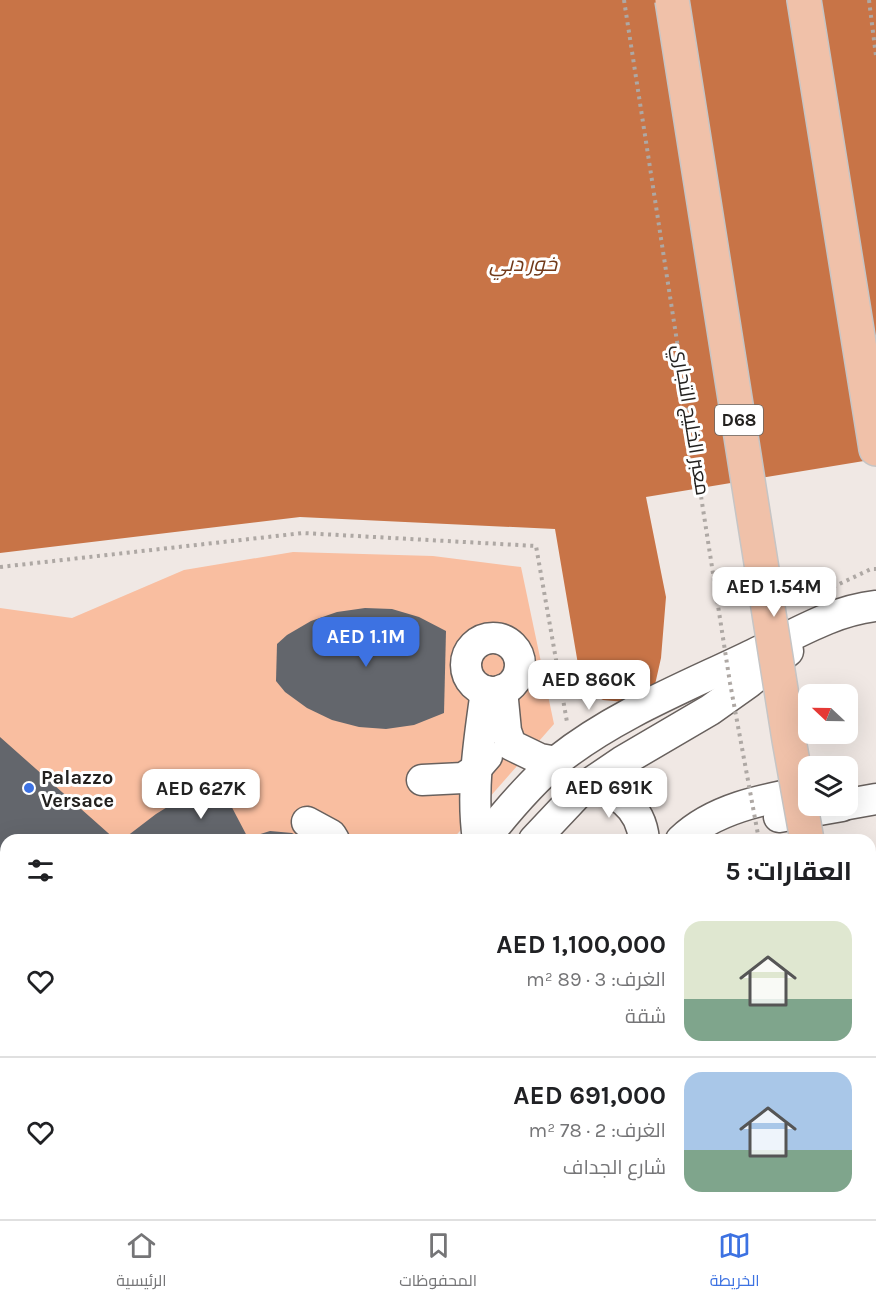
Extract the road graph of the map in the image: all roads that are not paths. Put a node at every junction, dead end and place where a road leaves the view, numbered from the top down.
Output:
1 (672, 0) edge
2 (804, 0) edge
3 (876, 449) edge
4 (876, 606) edge
5 (819, 623) junction
6 (515, 747) junction
7 (564, 756) junction
8 (477, 777) junction
9 (876, 779) edge
10 (422, 780) dead end
11 (858, 782) edge
12 (583, 788) junction
13 (798, 793) edge
14 (876, 800) edge
15 (858, 803) edge
16 (798, 814) edge
17 (308, 822) dead end
18 (329, 834) edge
19 (477, 834) edge
20 (489, 834) edge
21 (540, 834) edge
22 (643, 834) edge
23 (689, 834) edge
24 (725, 834) edge
25 (806, 834) edge

1 - 25 highway, D68, bridge
2 - 3 highway
4 - 5 street
5 - 7 street
5 - 12 street
6 - 7 street
6 - 8 street
6 - 8 street
7 - 20 street
8 - 10 street
8 - 19 street
9 - 11 street
12 - 21 street
12 - 22 street
13 - 23 street
14 - 15 street
16 - 24 street
17 - 18 street

